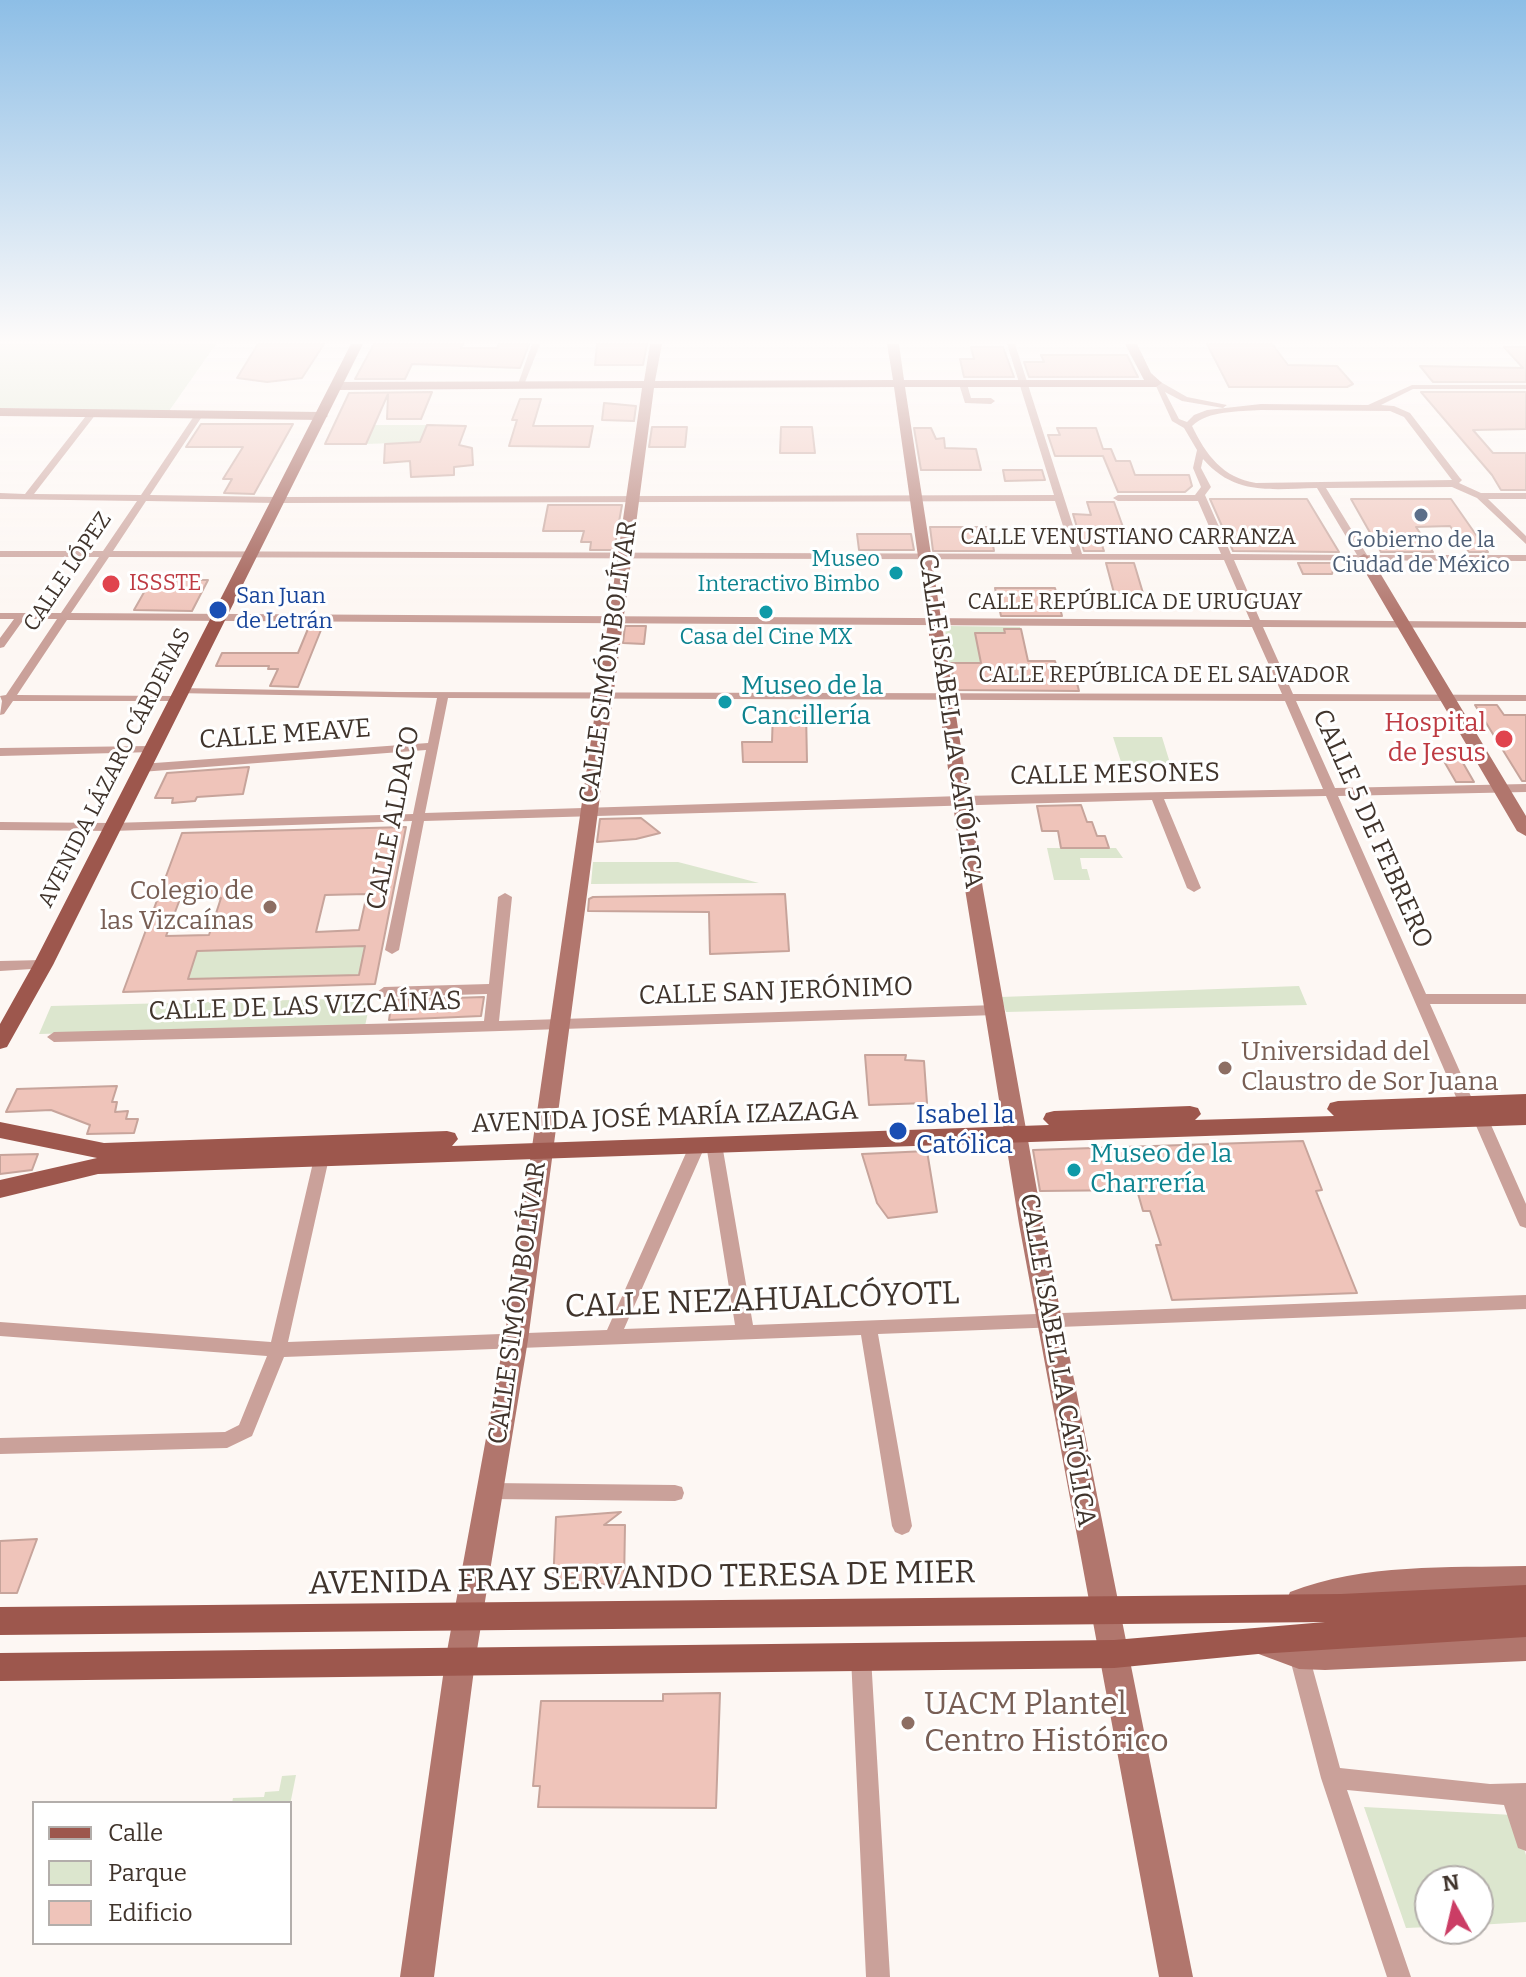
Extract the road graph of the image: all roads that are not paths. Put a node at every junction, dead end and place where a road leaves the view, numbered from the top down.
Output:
1 (75, 436) edge
2 (185, 436) edge
3 (311, 436) edge
4 (642, 436) edge
5 (908, 436) edge
6 (1041, 436) edge
7 (1193, 436) edge
8 (1423, 436) edge
9 (1200, 452) junction
10 (1453, 484) junction
11 (1320, 486) junction
12 (0, 496) edge
13 (1480, 496) junction
14 (1526, 496) edge
15 (27, 497) junction
16 (918, 498) junction
17 (1060, 498) junction
18 (1118, 498) dead end
19 (1201, 498) junction
20 (142, 499) junction
21 (632, 499) junction
22 (277, 500) junction
23 (1526, 541) edge
24 (0, 554) edge
25 (104, 555) junction
26 (249, 555) junction
27 (624, 555) junction
28 (926, 557) junction
29 (1078, 558) junction
30 (1227, 558) junction
31 (1364, 558) junction
32 (1526, 558) edge
33 (22, 615) junction
34 (63, 615) junction
35 (0, 616) edge
36 (217, 619) junction
37 (616, 620) junction
38 (936, 622) junction
39 (1256, 623) junction
40 (1526, 625) edge
41 (1407, 632) junction
42 (0, 645) edge
43 (177, 695) junction
44 (443, 695) junction
45 (605, 696) junction
46 (946, 696) junction
47 (1288, 696) junction
48 (1446, 697) junction
49 (5, 698) edge
50 (1526, 698) edge
51 (0, 712) edge
52 (432, 746) junction
53 (150, 750) junction
54 (0, 752) edge
55 (141, 768) junction
56 (1501, 788) junction
57 (1526, 788) edge
58 (1330, 791) junction
59 (1157, 796) junction
60 (961, 800) junction
61 (589, 810) junction
62 (418, 818) junction
63 (0, 826) edge
64 (112, 827) junction
65 (1526, 831) edge
66 (1194, 888) dead end
67 (505, 897) dead end
68 (392, 950) dead end
69 (43, 965) junction
70 (0, 966) edge
71 (495, 989) junction
72 (384, 992) dead end
73 (1421, 999) junction
74 (1526, 999) edge
75 (996, 1010) junction
76 (558, 1022) junction
77 (491, 1026) junction
78 (54, 1037) dead end
79 (0, 1042) edge
80 (1526, 1102) edge
81 (1474, 1111) junction
82 (1526, 1117) edge
83 (1016, 1127) junction
84 (0, 1130) edge
85 (541, 1143) junction
86 (706, 1144) junction
87 (321, 1158) junction
88 (0, 1189) edge
89 (1526, 1222) edge
90 (1526, 1302) edge
91 (1049, 1322) junction
92 (868, 1327) junction
93 (0, 1329) edge
94 (745, 1331) junction
95 (613, 1335) junction
96 (516, 1340) junction
97 (278, 1350) junction
98 (0, 1446) edge
99 (490, 1491) junction
100 (675, 1493) dead end
101 (902, 1526) dead end
102 (1526, 1579) edge
103 (1526, 1598) edge
104 (1285, 1608) junction
105 (1103, 1610) junction
106 (468, 1617) junction
107 (0, 1621) edge
108 (1526, 1623) edge
109 (1258, 1640) junction
110 (1526, 1647) edge
111 (1114, 1654) junction
112 (1299, 1655) junction
113 (861, 1657) junction
114 (460, 1662) junction
115 (0, 1667) edge
116 (1332, 1778) junction
117 (1519, 1795) edge
118 (1526, 1840) edge
119 (417, 1977) edge
120 (878, 1977) edge
121 (1176, 1977) edge
122 (1399, 1977) edge

1 - 15 street
2 - 20 street, CALLE LÓPEZ
3 - 22 main road, AVENIDA LÁZARO CÁRDENAS
4 - 21 street, CALLE SIMÓN BOLÍVAR
5 - 16 street, CALLE ISABEL LA CATÓLICA
6 - 17 street
7 - 9 street
8 - 10 street
9 - 11 street
9 - 19 street, CALLE 5 DE FEBRERO
10 - 11 street
10 - 13 street
11 - 31 street
12 - 15 street
13 - 14 street
13 - 23 street
15 - 20 street
16 - 17 street
16 - 21 street
16 - 28 street, CALLE ISABEL LA CATÓLICA
17 - 29 street
18 - 19 street
19 - 30 street, CALLE 5 DE FEBRERO
20 - 22 street
20 - 25 street, CALLE LÓPEZ
21 - 22 street
21 - 27 street, CALLE SIMÓN BOLÍVAR
22 - 26 main road, AVENIDA LÁZARO CÁRDENAS
24 - 25 street, CALLE VENUSTIANO CARRANZA
25 - 26 street, CALLE VENUSTIANO CARRANZA
25 - 34 street, CALLE LÓPEZ
26 - 27 street, CALLE VENUSTIANO CARRANZA
26 - 36 main road, AVENIDA LÁZARO CÁRDENAS
27 - 28 street, CALLE VENUSTIANO CARRANZA
27 - 37 street, CALLE SIMÓN BOLÍVAR
28 - 29 street, CALLE VENUSTIANO CARRANZA
28 - 38 street, CALLE ISABEL LA CATÓLICA
29 - 30 street, CALLE VENUSTIANO CARRANZA
30 - 31 street, CALLE VENUSTIANO CARRANZA
30 - 39 street, CALLE 5 DE FEBRERO
31 - 32 street, CALLE VENUSTIANO CARRANZA
31 - 41 street
33 - 34 street, CALLE REPÚBLICA DE URUGUAY
33 - 35 street, CALLE REPÚBLICA DE URUGUAY
33 - 42 street
34 - 36 street, CALLE REPÚBLICA DE URUGUAY
34 - 49 street, CALLE LÓPEZ
36 - 37 street, CALLE REPÚBLICA DE URUGUAY
36 - 43 main road, AVENIDA LÁZARO CÁRDENAS
37 - 38 street, CALLE REPÚBLICA DE URUGUAY
37 - 45 street, CALLE SIMÓN BOLÍVAR
38 - 39 street, CALLE REPÚBLICA DE URUGUAY
38 - 46 street, CALLE ISABEL LA CATÓLICA
39 - 41 street, CALLE REPÚBLICA DE URUGUAY
39 - 47 street, CALLE 5 DE FEBRERO
40 - 41 street, CALLE REPÚBLICA DE URUGUAY
41 - 48 street
43 - 44 street, CALLE REPÚBLICA DE EL SALVADOR
43 - 49 street, CALLE REPÚBLICA DE EL SALVADOR
43 - 53 main road, AVENIDA LÁZARO CÁRDENAS
44 - 45 street, CALLE REPÚBLICA DE EL SALVADOR
44 - 52 street, CALLE ALDACO
45 - 46 street, CALLE REPÚBLICA DE EL SALVADOR
45 - 61 street, CALLE SIMÓN BOLÍVAR
46 - 47 street, CALLE REPÚBLICA DE EL SALVADOR
46 - 60 street, CALLE ISABEL LA CATÓLICA
47 - 48 street, CALLE REPÚBLICA DE EL SALVADOR
47 - 58 street, CALLE 5 DE FEBRERO
48 - 50 street, CALLE REPÚBLICA DE EL SALVADOR
48 - 56 street
49 - 51 street, CALLE LÓPEZ
52 - 55 street, CALLE MEAVE
52 - 62 street, CALLE ALDACO
53 - 54 street
53 - 55 main road, AVENIDA LÁZARO CÁRDENAS
55 - 64 main road, AVENIDA LÁZARO CÁRDENAS
56 - 57 street, CALLE MESONES
56 - 58 street, CALLE MESONES
56 - 65 street
58 - 59 street, CALLE MESONES
58 - 73 street, CALLE 5 DE FEBRERO
59 - 60 street, CALLE MESONES
59 - 66 street
60 - 61 street, CALLE MESONES
60 - 75 street, CALLE ISABEL LA CATÓLICA
61 - 62 street, CALLE MESONES
61 - 76 street, CALLE SIMÓN BOLÍVAR
62 - 64 street
62 - 68 street, CALLE ALDACO
63 - 64 street
64 - 69 main road, AVENIDA LÁZARO CÁRDENAS
67 - 71 street
69 - 70 street
69 - 79 main road, AVENIDA LÁZARO CÁRDENAS
71 - 72 street
71 - 77 street
73 - 74 street
73 - 81 street, CALLE 5 DE FEBRERO
75 - 76 street, CALLE SAN JERÓNIMO
75 - 83 street, CALLE ISABEL LA CATÓLICA
76 - 77 street, CALLE DE LAS VIZCAÍNAS
76 - 85 street, CALLE SIMÓN BOLÍVAR
77 - 78 street, CALLE DE LAS VIZCAÍNAS
80 - 81 main road, AVENIDA JOSÉ MARÍA IZAZAGA
81 - 82 main road, AVENIDA JOSÉ MARÍA IZAZAGA
81 - 83 main road, AVENIDA JOSÉ MARÍA IZAZAGA
81 - 89 street, CALLE 5 DE FEBRERO
83 - 85 main road, AVENIDA JOSÉ MARÍA IZAZAGA
83 - 86 main road, AVENIDA JOSÉ MARÍA IZAZAGA
83 - 91 street, CALLE ISABEL LA CATÓLICA
84 - 85 main road, AVENIDA JOSÉ MARÍA IZAZAGA
85 - 86 main road, AVENIDA JOSÉ MARÍA IZAZAGA
85 - 87 main road, AVENIDA JOSÉ MARÍA IZAZAGA
85 - 96 street, CALLE SIMÓN BOLÍVAR
86 - 94 street
86 - 95 street
87 - 88 main road, AVENIDA JOSÉ MARÍA IZAZAGA
87 - 97 street
90 - 91 street, CALLE NEZAHUALCÓYOTL
91 - 92 street, CALLE NEZAHUALCÓYOTL
91 - 105 street, CALLE ISABEL LA CATÓLICA
92 - 94 street, CALLE NEZAHUALCÓYOTL
92 - 101 street
93 - 97 street, CALLE NEZAHUALCÓYOTL
94 - 95 street, CALLE NEZAHUALCÓYOTL
95 - 96 street, CALLE NEZAHUALCÓYOTL
96 - 97 street, CALLE NEZAHUALCÓYOTL
96 - 99 street, CALLE SIMÓN BOLÍVAR
97 - 98 street
99 - 100 street
99 - 106 street, CALLE SIMÓN BOLÍVAR
102 - 104 street, AVENIDA FRAY SERVANDO TERESA DE MIER
103 - 104 main road, AVENIDA FRAY SERVANDO TERESA DE MIER
104 - 105 main road, AVENIDA FRAY SERVANDO TERESA DE MIER
105 - 106 main road, AVENIDA FRAY SERVANDO TERESA DE MIER
105 - 111 street, CALLE ISABEL LA CATÓLICA
106 - 107 main road, AVENIDA FRAY SERVANDO TERESA DE MIER
106 - 114 street, CALLE SIMÓN BOLÍVAR
108 - 109 main road
109 - 111 main road
109 - 112 street
110 - 112 street
111 - 113 main road
111 - 121 street, CALLE ISABEL LA CATÓLICA
112 - 116 street
113 - 114 main road
113 - 120 street
114 - 115 main road
114 - 119 street, CALLE SIMÓN BOLÍVAR
116 - 117 street
116 - 122 street
117 - 118 street

